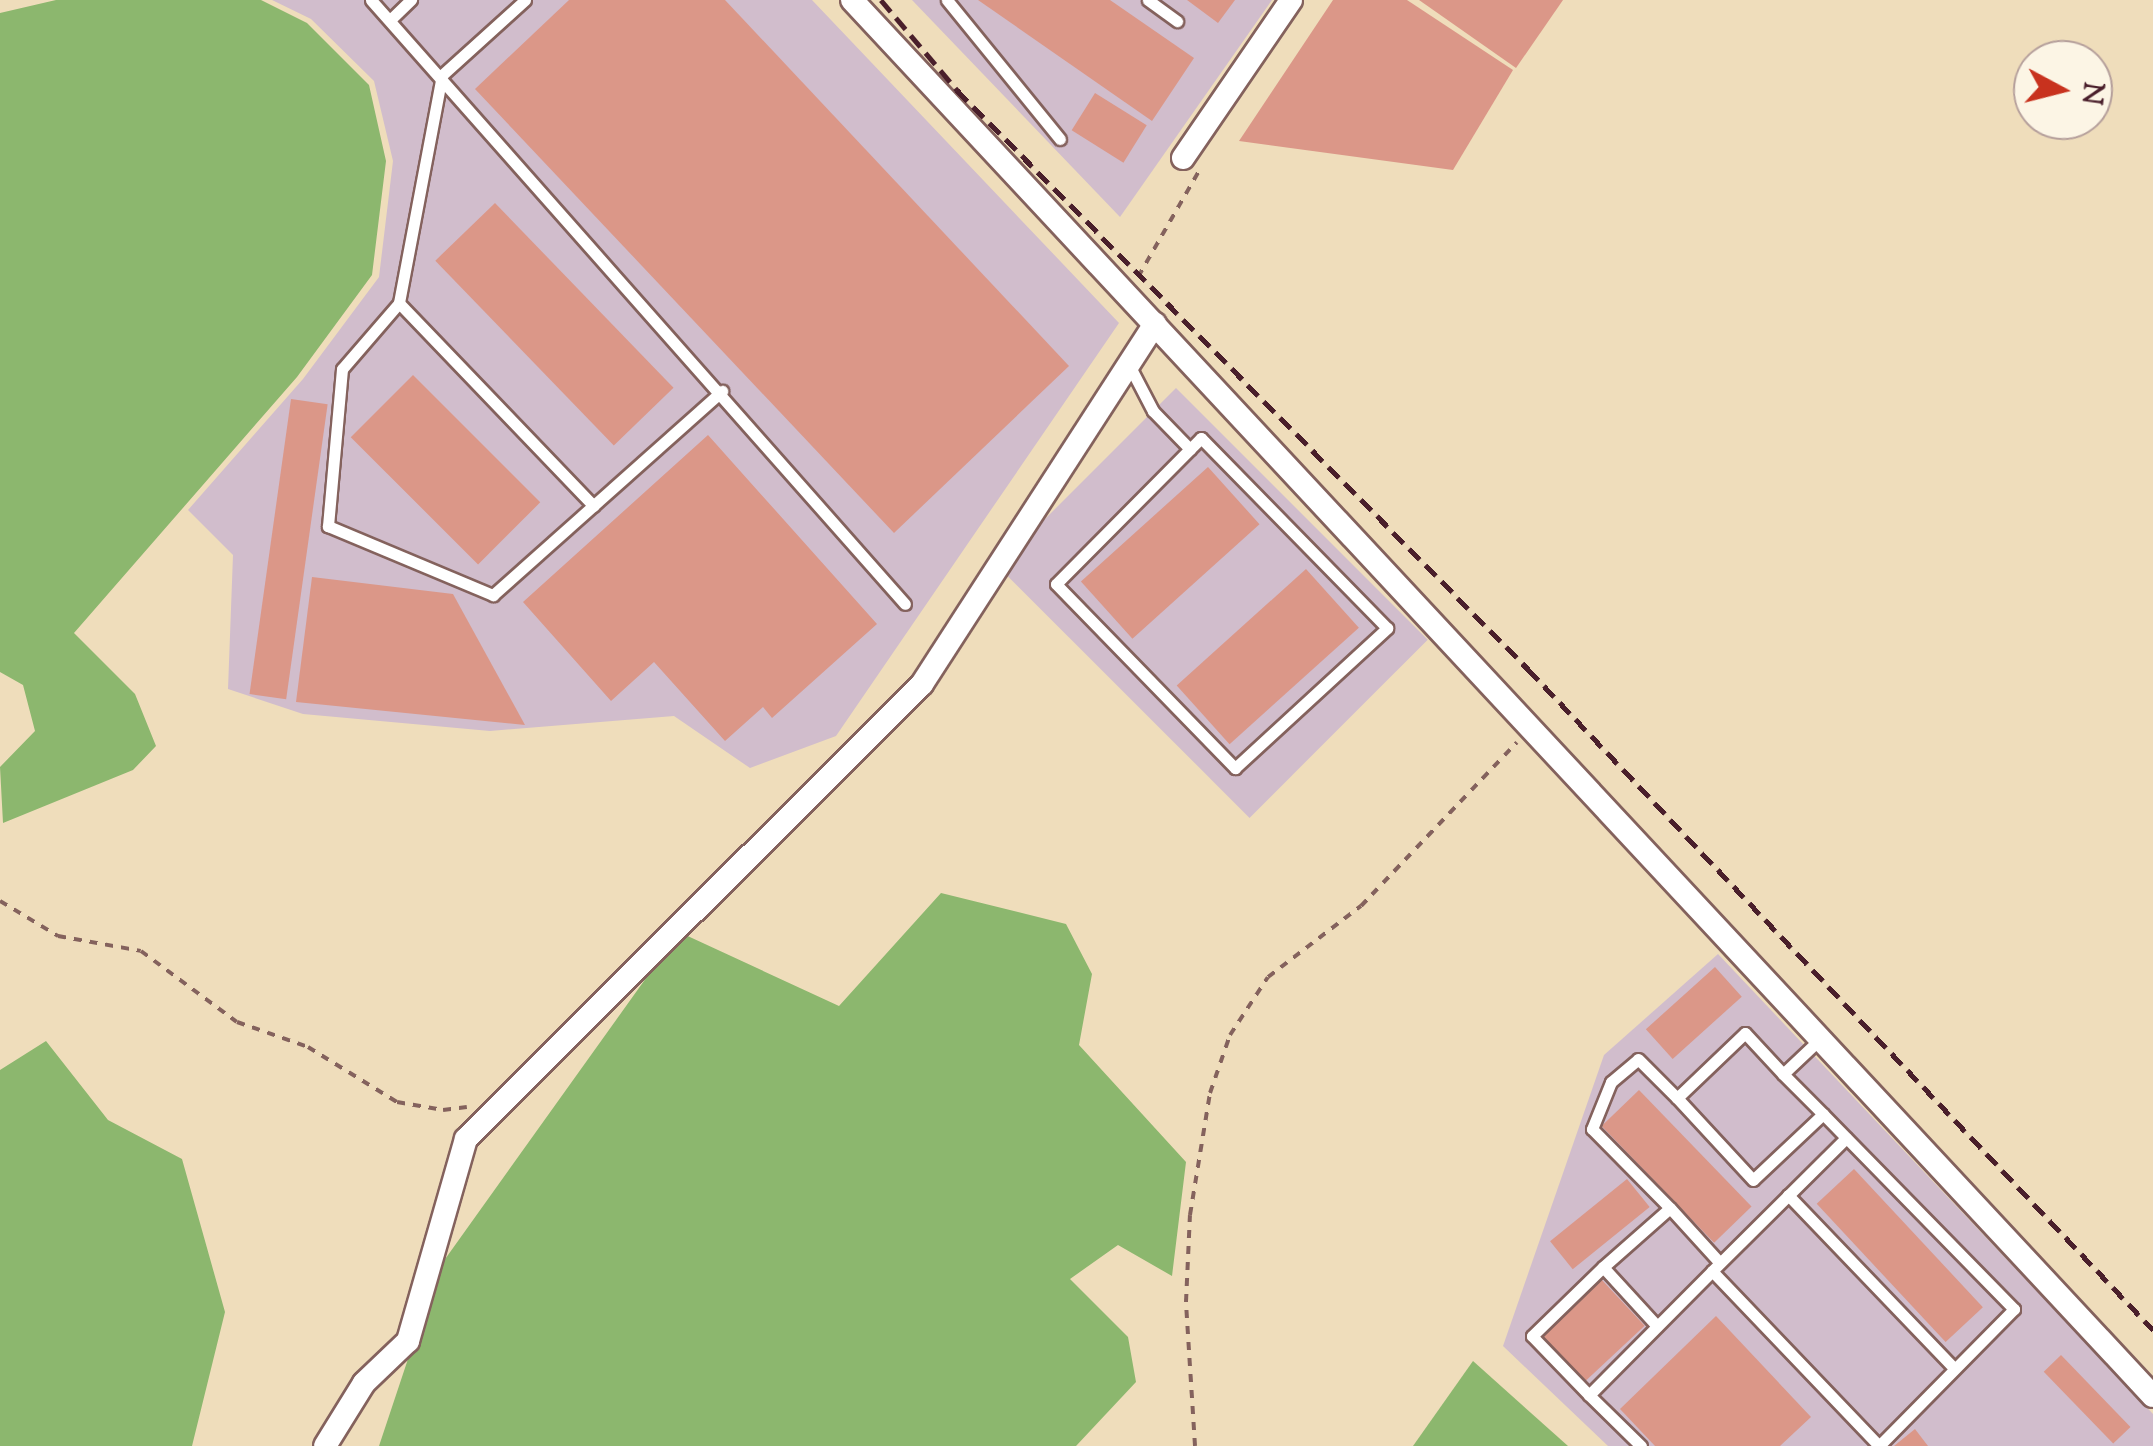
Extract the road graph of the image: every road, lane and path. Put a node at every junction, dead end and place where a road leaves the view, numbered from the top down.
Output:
1 (371, 0) edge
2 (411, 0) edge
3 (525, 0) edge
4 (852, 0) edge
5 (947, 0) edge
6 (1148, 0) edge
7 (1291, 0) edge
8 (391, 19) junction
9 (1177, 20) dead end
10 (442, 75) junction
11 (1060, 139) dead end
12 (1183, 158) joint
13 (1126, 292) junction
14 (399, 303) junction
15 (1155, 324) junction
16 (1128, 363) junction
17 (722, 391) junction
18 (1190, 449) junction
19 (594, 506) junction
20 (905, 604) dead end
21 (1531, 728) junction
22 (0, 901) edge
23 (1820, 1039) junction
24 (1783, 1074) junction
25 (1677, 1098) junction
26 (502, 1101) junction
27 (1823, 1114) junction
28 (1846, 1138) junction
29 (1788, 1195) junction
30 (1670, 1208) junction
31 (1603, 1266) junction
32 (1716, 1267) junction
33 (1657, 1326) junction
34 (1954, 1368) junction
35 (1588, 1395) junction
36 (2153, 1396) edge
37 (324, 1446) edge
38 (1195, 1446) edge
39 (1641, 1446) edge
40 (1879, 1446) edge

1 - 8 lane
2 - 8 lane
3 - 10 lane
4 - 13 street
5 - 11 lane
6 - 9 lane
7 - 12 street
8 - 10 lane
10 - 14 lane
10 - 17 lane
12 - 13 path
13 - 15 street
14 - 19 lane
14 - 19 lane
15 - 16 street
15 - 21 street
16 - 18 lane
16 - 26 street
17 - 19 lane
17 - 20 lane
18 - 18 lane
21 - 23 street
21 - 38 path
22 - 26 path
23 - 24 lane
23 - 36 street
24 - 25 lane
24 - 27 lane
25 - 27 lane
25 - 30 lane
26 - 37 street
27 - 28 lane
28 - 29 lane
28 - 34 lane
29 - 32 lane
29 - 34 lane
30 - 31 lane
30 - 32 lane
31 - 33 lane
31 - 35 lane
32 - 33 lane
32 - 40 lane
33 - 35 lane
34 - 40 lane
35 - 39 lane

